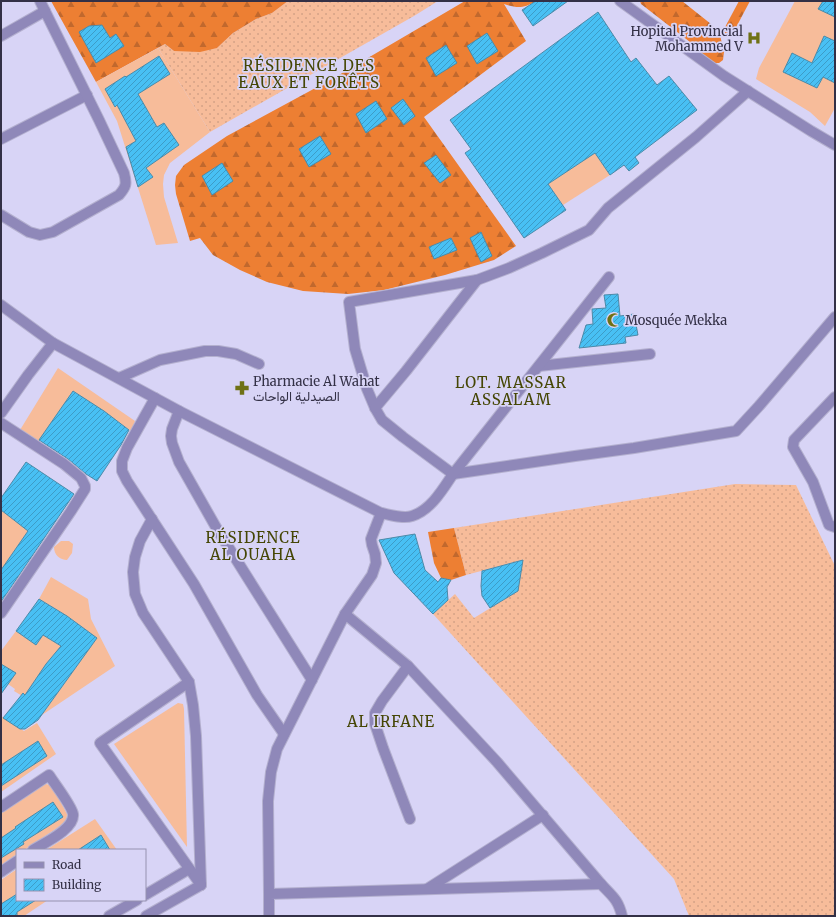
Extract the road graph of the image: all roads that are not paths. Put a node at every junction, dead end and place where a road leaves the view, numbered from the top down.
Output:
1 (40, 1) edge
2 (620, 1) edge
3 (45, 11) junction
4 (1, 36) edge
5 (748, 91) junction
6 (87, 95) junction
7 (1, 139) edge
8 (835, 145) edge
9 (1, 215) edge
10 (609, 277) dead end
11 (477, 280) junction
12 (1, 305) edge
13 (835, 317) edge
14 (53, 343) junction
15 (650, 354) dead end
16 (259, 364) dead end
17 (539, 366) junction
18 (119, 378) junction
19 (835, 397) edge
20 (155, 398) junction
21 (375, 408) junction
22 (179, 411) junction
23 (1, 413) edge
24 (1, 423) edge
25 (453, 474) junction
26 (381, 513) junction
27 (152, 519) junction
28 (835, 526) edge
29 (1, 613) edge
30 (345, 614) junction
31 (408, 666) junction
32 (312, 680) junction
33 (189, 682) junction
34 (284, 734) junction
35 (1, 807) edge
36 (542, 815) junction
37 (410, 819) dead end
38 (35, 849) edge
39 (16, 862) edge
40 (189, 869) junction
41 (1, 872) edge
42 (201, 884) junction
43 (601, 884) junction
44 (427, 889) junction
45 (146, 894) edge
46 (269, 894) junction
47 (135, 901) edge
48 (620, 911) edge
49 (109, 916) edge
50 (146, 916) edge
51 (269, 916) edge
52 (626, 916) edge

1 - 3 street
2 - 5 street
3 - 4 street
3 - 6 street
5 - 8 street
5 - 11 street
6 - 7 street
6 - 9 street
10 - 17 street
11 - 21 street
11 - 21 street
12 - 14 street
13 - 25 street
14 - 18 street
14 - 23 street
15 - 17 street
16 - 18 street
17 - 25 street
18 - 20 street
19 - 28 street
20 - 22 street
20 - 27 street
21 - 25 street
22 - 26 street
22 - 32 street
24 - 29 street
25 - 26 street
26 - 30 street
27 - 33 street
27 - 34 street
30 - 31 street
30 - 32 street
31 - 36 street
31 - 37 street
32 - 34 street
33 - 40 street
33 - 42 street
34 - 46 street
35 - 38 street
36 - 43 street
36 - 44 street
39 - 41 street
40 - 42 street
40 - 45 street
42 - 50 street
43 - 44 street
43 - 48 street
44 - 46 street
46 - 51 street
47 - 49 street
48 - 52 street

